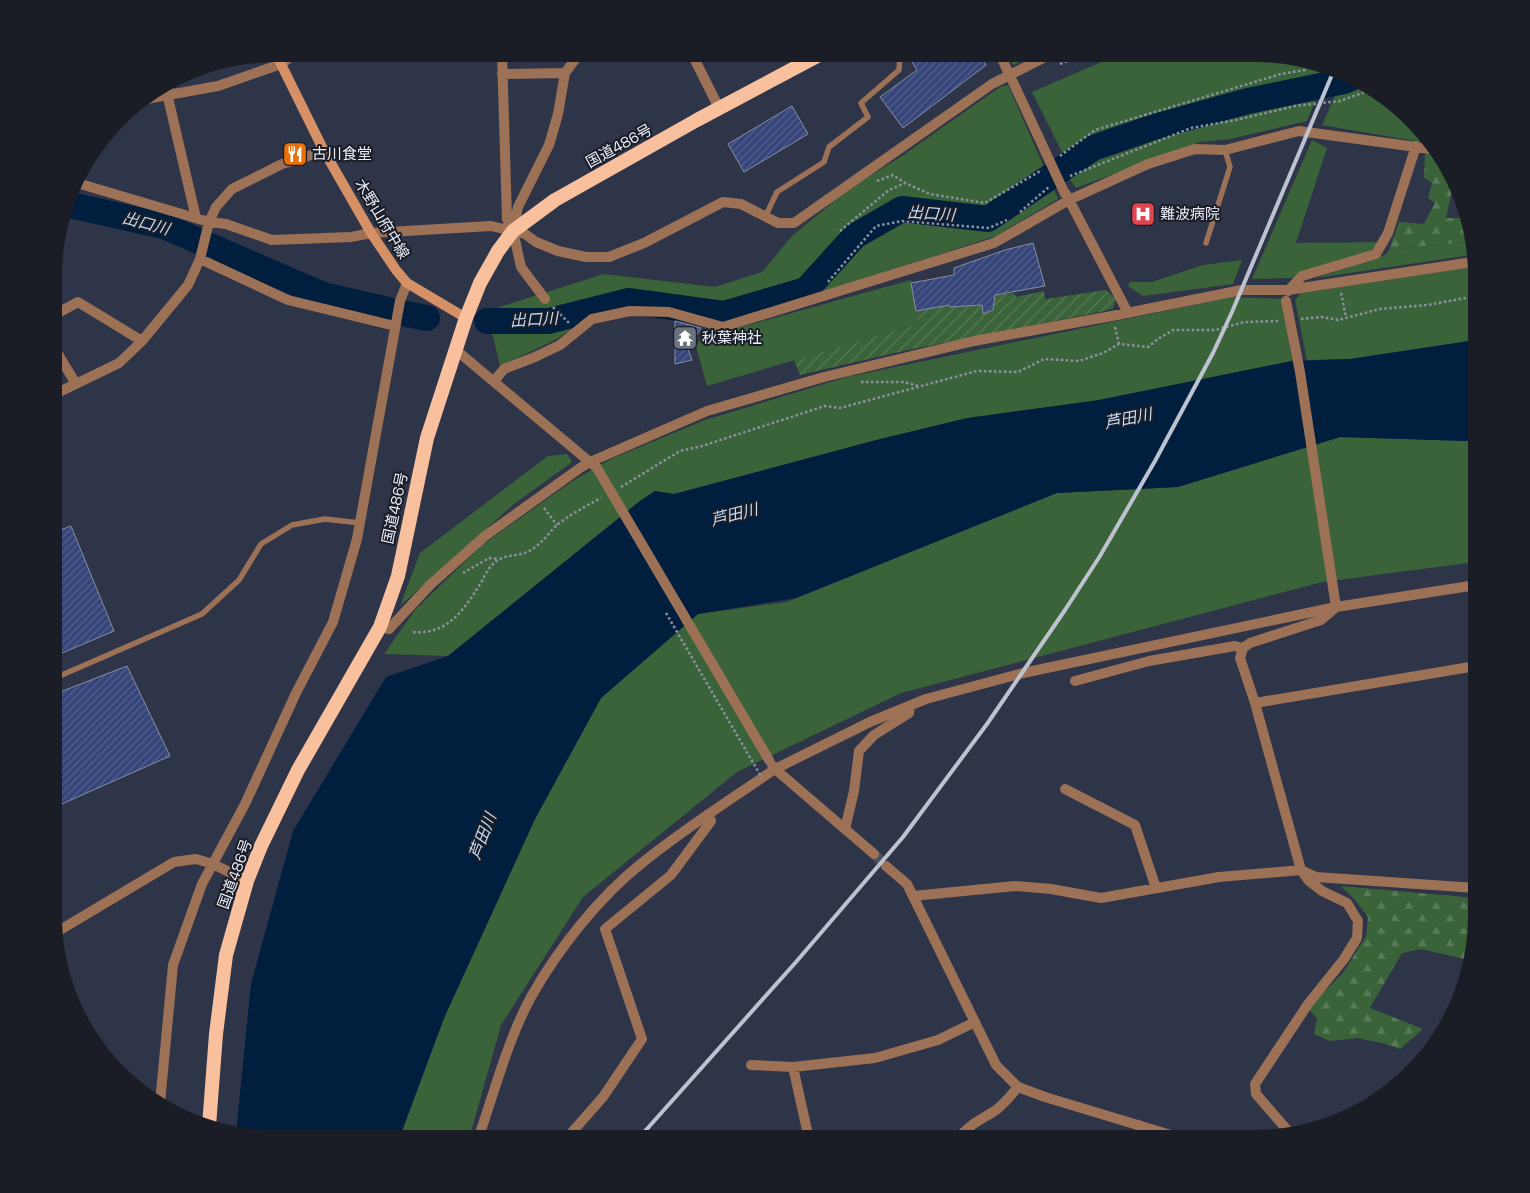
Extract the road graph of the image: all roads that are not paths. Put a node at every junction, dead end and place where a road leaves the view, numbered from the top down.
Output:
1 (284, 62) edge
2 (502, 62) edge
3 (574, 62) edge
4 (696, 62) edge
5 (806, 62) edge
6 (900, 62) edge
7 (1004, 62) edge
8 (1038, 62) edge
9 (281, 64) junction
10 (565, 73) junction
11 (502, 74) junction
12 (1011, 78) junction
13 (169, 91) edge
14 (719, 108) junction
15 (1416, 146) junction
16 (1424, 148) edge
17 (1225, 150) junction
18 (324, 151) junction
19 (84, 185) edge
20 (1067, 197) junction
21 (765, 217) junction
22 (196, 218) junction
23 (209, 222) junction
24 (513, 231) junction
25 (371, 233) junction
26 (1206, 243) dead end
27 (200, 258) junction
28 (1467, 263) edge
29 (407, 283) junction
30 (1288, 290) junction
31 (545, 298) road end
32 (62, 311) edge
33 (1128, 313) junction
34 (466, 318) junction
35 (395, 326) junction
36 (142, 340) junction
37 (456, 350) junction
38 (62, 360) edge
39 (494, 381) junction
40 (76, 384) junction
41 (62, 391) edge
42 (594, 465) junction
43 (360, 523) junction
44 (1468, 586) edge
45 (1336, 607) junction
46 (1319, 616) junction
47 (380, 627) junction
48 (1242, 648) junction
49 (1468, 667) edge
50 (62, 675) edge
51 (1075, 681) dead end
52 (1255, 703) junction
53 (910, 706) junction
54 (775, 769) junction
55 (1065, 789) dead end
56 (708, 814) junction
57 (845, 830) junction
58 (874, 854) tunnel mouth
59 (213, 864) junction
60 (886, 866) tunnel mouth
61 (1302, 870) junction
62 (247, 881) junction
63 (1468, 887) edge
64 (1156, 888) junction
65 (913, 896) junction
66 (63, 928) edge
67 (975, 1022) junction
68 (751, 1065) dead end
69 (793, 1068) junction
70 (1018, 1086) junction
71 (161, 1097) edge
72 (209, 1120) edge
73 (1139, 1125) junction
74 (1286, 1128) edge
75 (481, 1130) edge
76 (574, 1130) edge
77 (807, 1130) edge
78 (966, 1130) edge
79 (1140, 1130) edge
80 (1155, 1130) edge

1 - 9 street
2 - 11 street
3 - 10 street
4 - 14 street
5 - 14 highway, 国道486号
6 - 21 lane
7 - 12 street
8 - 12 street
9 - 13 street
9 - 18 main road, 木野山府中線
10 - 11 street
10 - 24 street
11 - 24 street
12 - 20 street, bridge
12 - 21 street
13 - 22 street
14 - 24 highway, 国道486号
15 - 16 street
15 - 17 street
15 - 30 street
17 - 20 street
17 - 26 lane
18 - 23 street
18 - 25 main road, 木野山府中線
19 - 22 street
20 - 33 street
20 - 39 street
21 - 24 street
22 - 23 street
23 - 25 street
23 - 27 street
24 - 25 street
24 - 31 street
24 - 34 highway, 国道486号
25 - 29 main road, 木野山府中線
27 - 35 street
27 - 36 street
28 - 30 street
29 - 34 main road, 木野山府中線
29 - 35 street
30 - 33 street
30 - 45 street, bridge
32 - 36 street
33 - 42 street
34 - 37 highway, 国道486号
35 - 43 street
36 - 40 street
37 - 39 street
37 - 47 highway, 国道486号
38 - 40 street
39 - 42 street
40 - 41 street
42 - 47 street
42 - 54 street, bridge
43 - 50 lane
43 - 59 street
44 - 45 street
45 - 46 street
46 - 48 street
46 - 53 street
47 - 62 highway, 国道486号
48 - 51 street
48 - 52 street
49 - 52 street
52 - 61 street
53 - 54 street
53 - 57 street
54 - 56 street
54 - 57 street
55 - 64 street
56 - 75 street
56 - 76 street
57 - 58 street
59 - 62 street
59 - 66 street
59 - 71 street
60 - 65 street
61 - 63 street
61 - 64 street
61 - 74 street
62 - 72 highway, 国道486号
64 - 65 street
65 - 67 street
67 - 69 street
67 - 70 street
68 - 69 street
69 - 77 street
70 - 73 street
70 - 78 street
73 - 79 street
73 - 80 street

